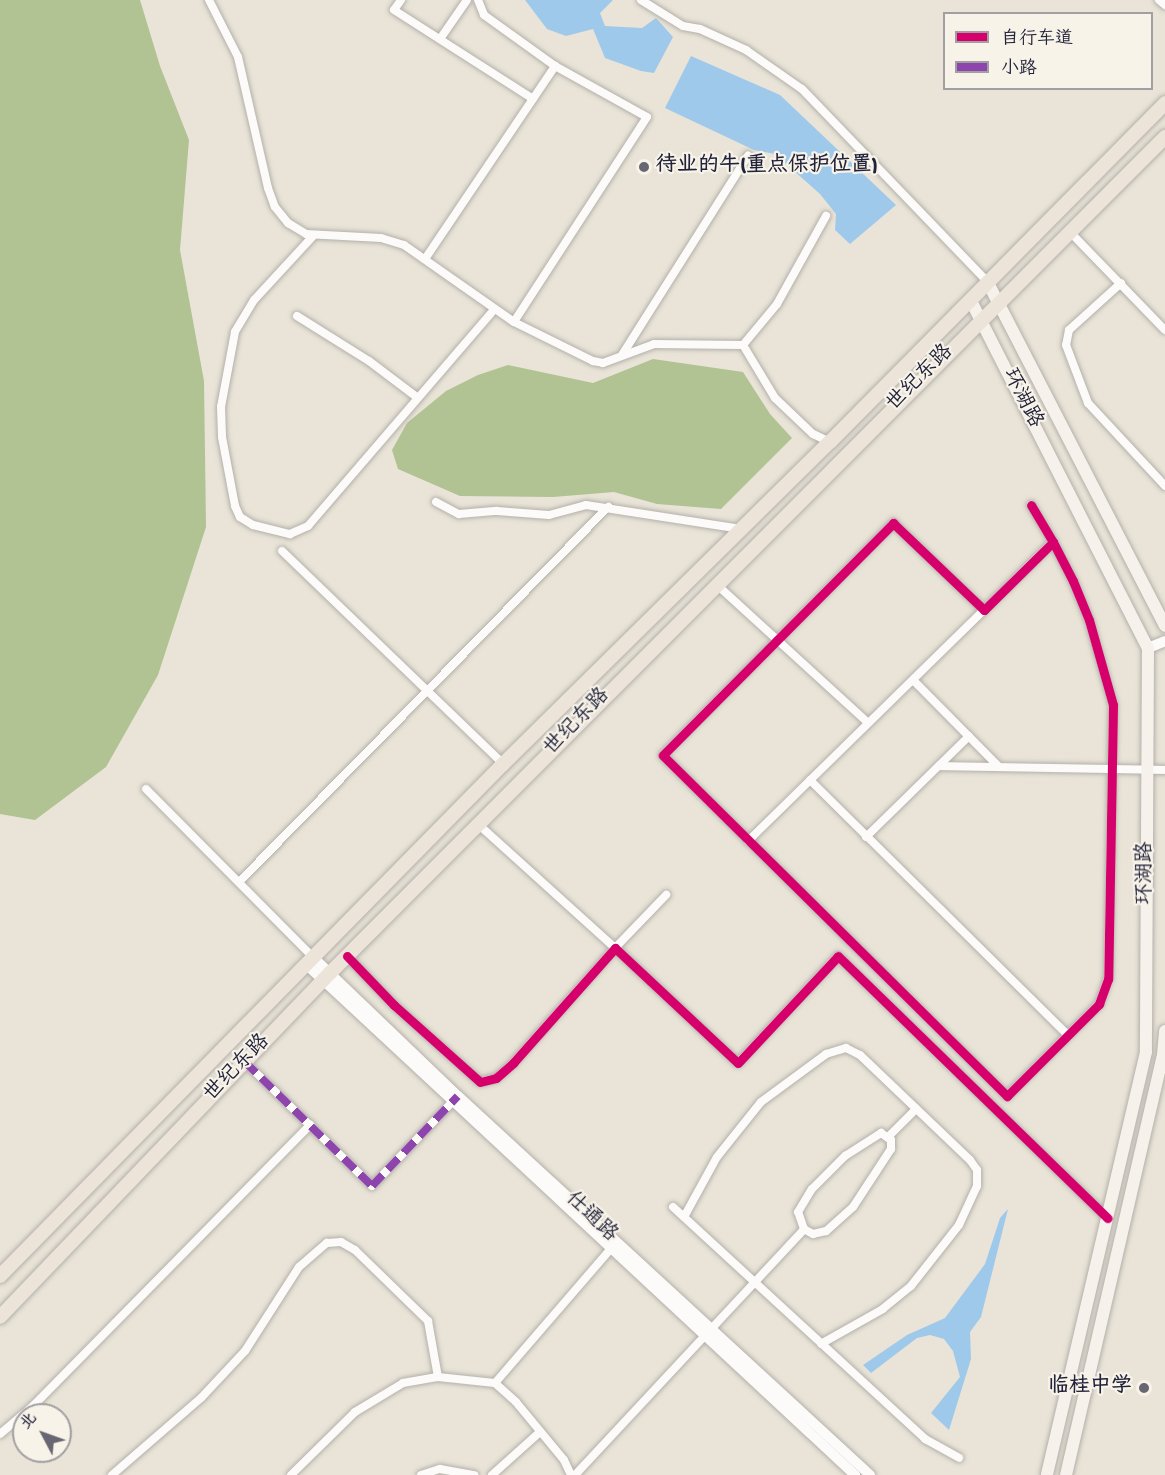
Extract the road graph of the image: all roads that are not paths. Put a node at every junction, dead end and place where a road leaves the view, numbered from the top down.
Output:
1 (209, 0) edge
2 (401, 0) edge
3 (467, 0) edge
4 (478, 0) edge
5 (641, 0) edge
6 (1159, 0) edge
7 (1165, 6) edge
8 (440, 39) junction
9 (555, 66) junction
10 (533, 99) junction
11 (1165, 103) edge
12 (1164, 141) edge
13 (748, 156) dead end
14 (826, 216) dead end
15 (1070, 232) junction
16 (314, 235) junction
17 (425, 260) junction
18 (987, 281) junction
19 (1120, 283) junction
20 (971, 301) junction
21 (998, 302) junction
22 (494, 310) junction
23 (297, 316) dead end
24 (980, 320) junction
25 (514, 322) junction
26 (1165, 330) edge
27 (743, 345) junction
28 (622, 355) junction
29 (418, 398) junction
30 (830, 442) junction
31 (1165, 486) edge
32 (436, 502) dead end
33 (1031, 505) dead end
34 (608, 507) junction
35 (741, 529) junction
36 (1053, 542) junction
37 (282, 551) dead end
38 (716, 584) junction
39 (984, 610) junction
40 (1165, 626) edge
41 (780, 640) junction
42 (1165, 641) edge
43 (1148, 648) junction
44 (914, 681) junction
45 (427, 692) junction
46 (868, 723) junction
47 (969, 736) junction
48 (503, 764) junction
49 (939, 766) junction
50 (998, 766) junction
51 (1112, 769) junction
52 (1147, 770) junction
53 (1165, 770) edge
54 (810, 780) junction
55 (146, 789) dead end
56 (479, 825) junction
57 (866, 837) junction
58 (748, 841) junction
59 (240, 881) junction
60 (666, 895) dead end
61 (615, 948) junction
62 (347, 956) junction
63 (310, 962) junction
64 (326, 977) junction
65 (1165, 1031) edge
66 (1067, 1034) junction
67 (1146, 1052) junction
68 (1164, 1055) edge
69 (245, 1062) junction
70 (456, 1099) junction
71 (916, 1109) junction
72 (310, 1125) junction
73 (888, 1137) junction
74 (673, 1207) dead end
75 (684, 1217) junction
76 (1107, 1218) junction
77 (804, 1229) junction
78 (614, 1246) junction
79 (0, 1276) edge
80 (755, 1283) junction
81 (0, 1317) edge
82 (707, 1332) junction
83 (821, 1344) junction
84 (438, 1377) junction
85 (495, 1383) junction
86 (540, 1432) junction
87 (0, 1434) edge
88 (959, 1458) dead end
89 (112, 1475) edge
90 (291, 1475) edge
91 (422, 1475) edge
92 (474, 1475) edge
93 (492, 1475) edge
94 (573, 1475) edge
95 (855, 1475) edge
96 (870, 1475) edge
97 (1047, 1475) edge
98 (1066, 1475) edge

1 - 16 street
2 - 8 street
3 - 8 street
4 - 9 street
5 - 18 street
6 - 7 street
8 - 10 street
9 - 10 street
9 - 25 street
10 - 17 street
11 - 18 main road, 世纪东路
12 - 15 main road, 世纪东路
13 - 28 street
14 - 27 street
15 - 19 street
15 - 21 main road, 世纪东路
16 - 17 street
16 - 29 street
17 - 22 street
18 - 20 main road, 世纪东路
18 - 21 main road, 环湖路
19 - 26 street
19 - 31 street
20 - 24 main road, 环湖路
20 - 30 main road, 世纪东路
21 - 24 main road, 世纪东路
21 - 40 main road, 环湖路
22 - 25 street
22 - 29 street
23 - 29 street
24 - 38 main road, 世纪东路
24 - 43 main road, 环湖路
25 - 28 street
27 - 28 street
27 - 30 street
30 - 35 main road, 世纪东路
32 - 34 street
33 - 36 street
34 - 35 street
34 - 45 street
35 - 48 main road, 世纪东路
36 - 39 street
36 - 51 street
37 - 45 street
38 - 41 street
38 - 56 main road, 世纪东路
39 - 41 street
39 - 44 street
41 - 46 street
41 - 58 street
42 - 43 street
43 - 52 main road, 环湖路
44 - 46 street
44 - 47 street
45 - 48 street
45 - 59 street
46 - 54 street
47 - 49 street
47 - 50 street
48 - 63 main road, 世纪东路
49 - 50 street
49 - 57 street
50 - 51 street
51 - 52 street
51 - 66 street
52 - 53 street
52 - 67 main road, 环湖路
54 - 57 street
54 - 58 street
55 - 59 street
56 - 61 street
56 - 62 main road, 世纪东路
57 - 66 street
58 - 66 street
59 - 63 street
60 - 61 street
61 - 62 street
61 - 76 street
62 - 64 main road, 世纪东路
63 - 64 street, 仕通路
63 - 79 main road, 世纪东路
64 - 69 main road, 世纪东路
64 - 70 street, 仕通路
65 - 68 main road
67 - 68 street
67 - 76 main road, 环湖路
68 - 98 main road
69 - 72 street
69 - 81 main road, 世纪东路
70 - 72 street
70 - 78 street, 仕通路
71 - 73 street
71 - 75 street
71 - 83 street
72 - 87 street
73 - 77 street
73 - 77 street
74 - 75 street
75 - 80 street
76 - 97 main road, 环湖路
77 - 80 street
78 - 82 street, 仕通路
78 - 85 street
80 - 82 street
80 - 83 street
82 - 94 street
82 - 95 street, 仕通路
82 - 96 street, 仕通路
83 - 88 street
84 - 85 street
84 - 89 street
84 - 90 street
85 - 86 street
86 - 93 street
86 - 94 street
91 - 92 street

